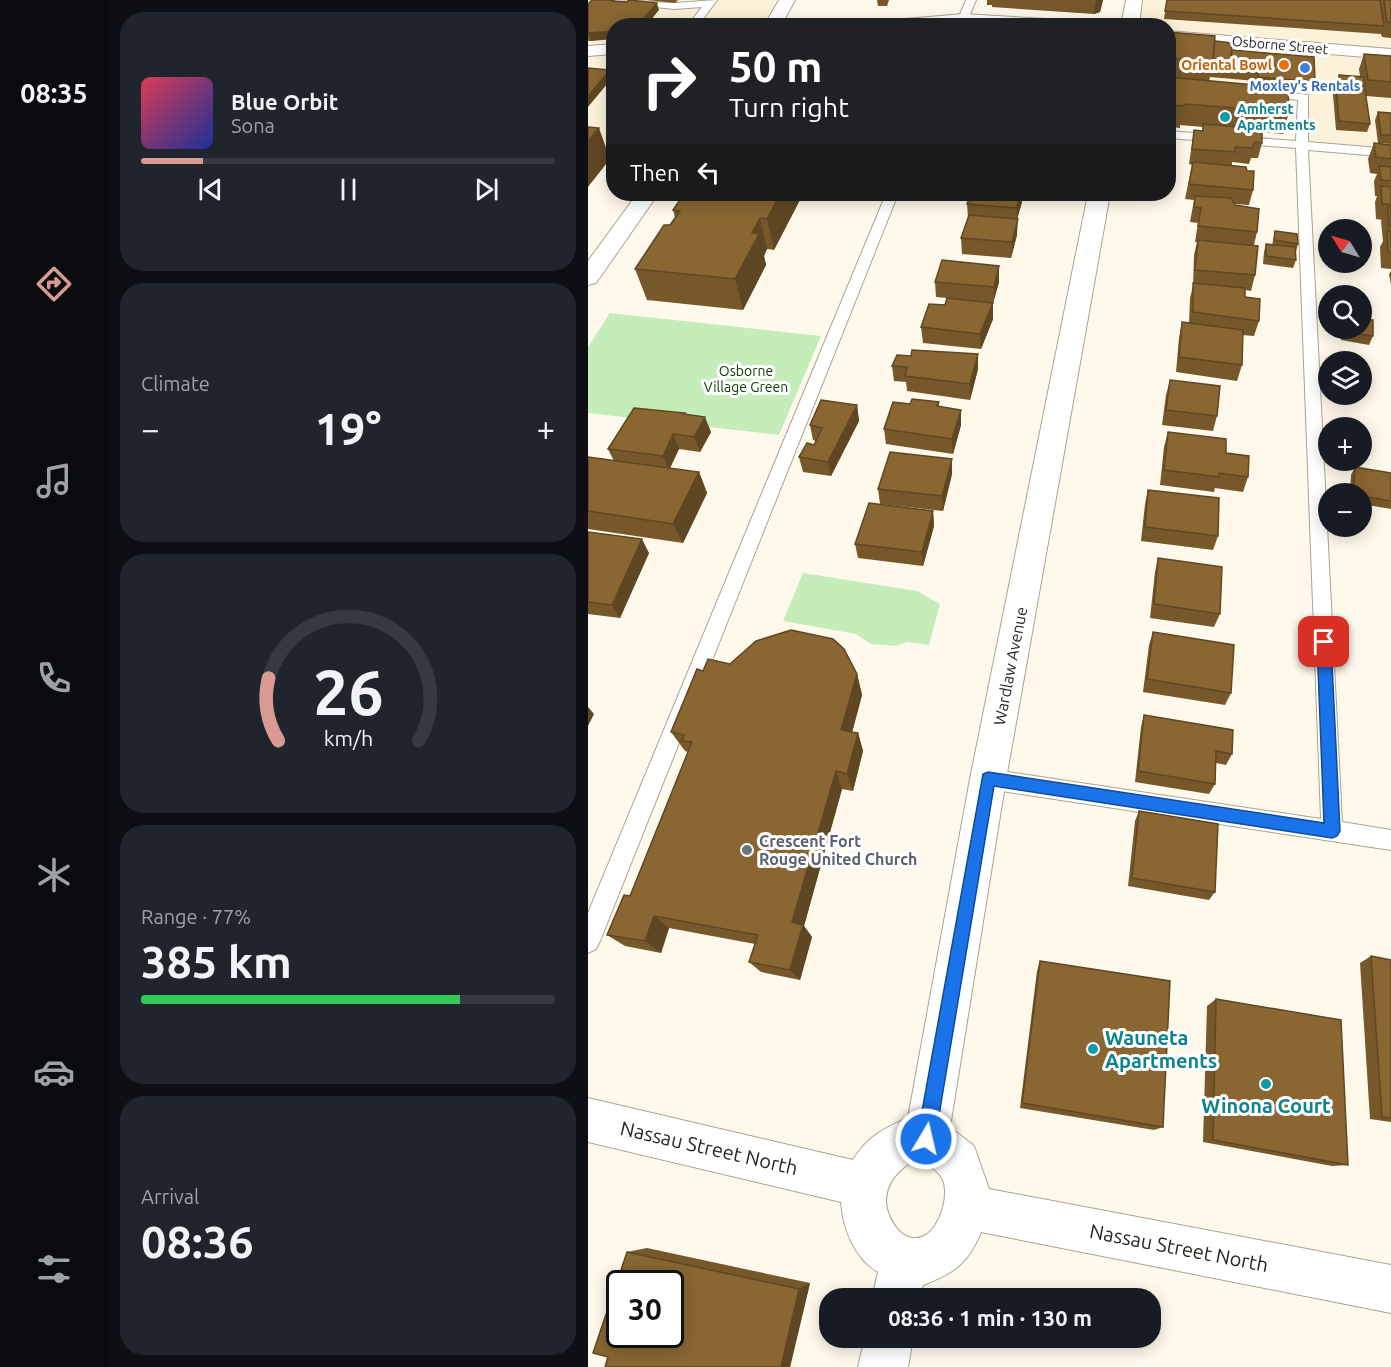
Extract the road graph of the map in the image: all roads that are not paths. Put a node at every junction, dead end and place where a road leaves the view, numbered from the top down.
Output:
1 (787, 0) edge
2 (971, 0) edge
3 (1134, 0) edge
4 (619, 1) edge
5 (711, 2) edge
6 (698, 18) edge
7 (777, 18) edge
8 (963, 18) edge
9 (1131, 18) edge
10 (1176, 37) edge
11 (606, 50) edge
12 (588, 51) edge
13 (1391, 54) edge
14 (606, 64) edge
15 (588, 65) edge
16 (1248, 92) edge
17 (1176, 135) edge
18 (1302, 145) junction
19 (588, 152) edge
20 (606, 153) edge
21 (1391, 153) edge
22 (642, 201) edge
23 (889, 201) edge
24 (1098, 201) edge
25 (588, 278) edge
26 (988, 779) junction
27 (1332, 831) junction
28 (1391, 840) edge
29 (588, 941) edge
30 (588, 1120) edge
31 (926, 1139) junction
32 (866, 1185) junction
33 (968, 1207) junction
34 (900, 1280) edge
35 (1391, 1288) edge
36 (887, 1348) edge
37 (883, 1367) edge

1 - 7 street
2 - 8 lane
3 - 9 street
4 - 5 lane
5 - 6 lane
10 - 13 street, Osborne Street
11 - 12 street
14 - 15 street
16 - 18 lane
17 - 18 lane
18 - 21 lane
18 - 27 lane
19 - 20 lane
22 - 25 street
23 - 29 lane
24 - 26 street, Wardlaw Avenue
26 - 27 lane
26 - 31 street, Wardlaw Avenue
27 - 28 lane
30 - 32 street, Nassau Street North
31 - 32 street
31 - 33 street
32 - 34 street
33 - 34 street
33 - 35 street, Nassau Street North
36 - 37 street

